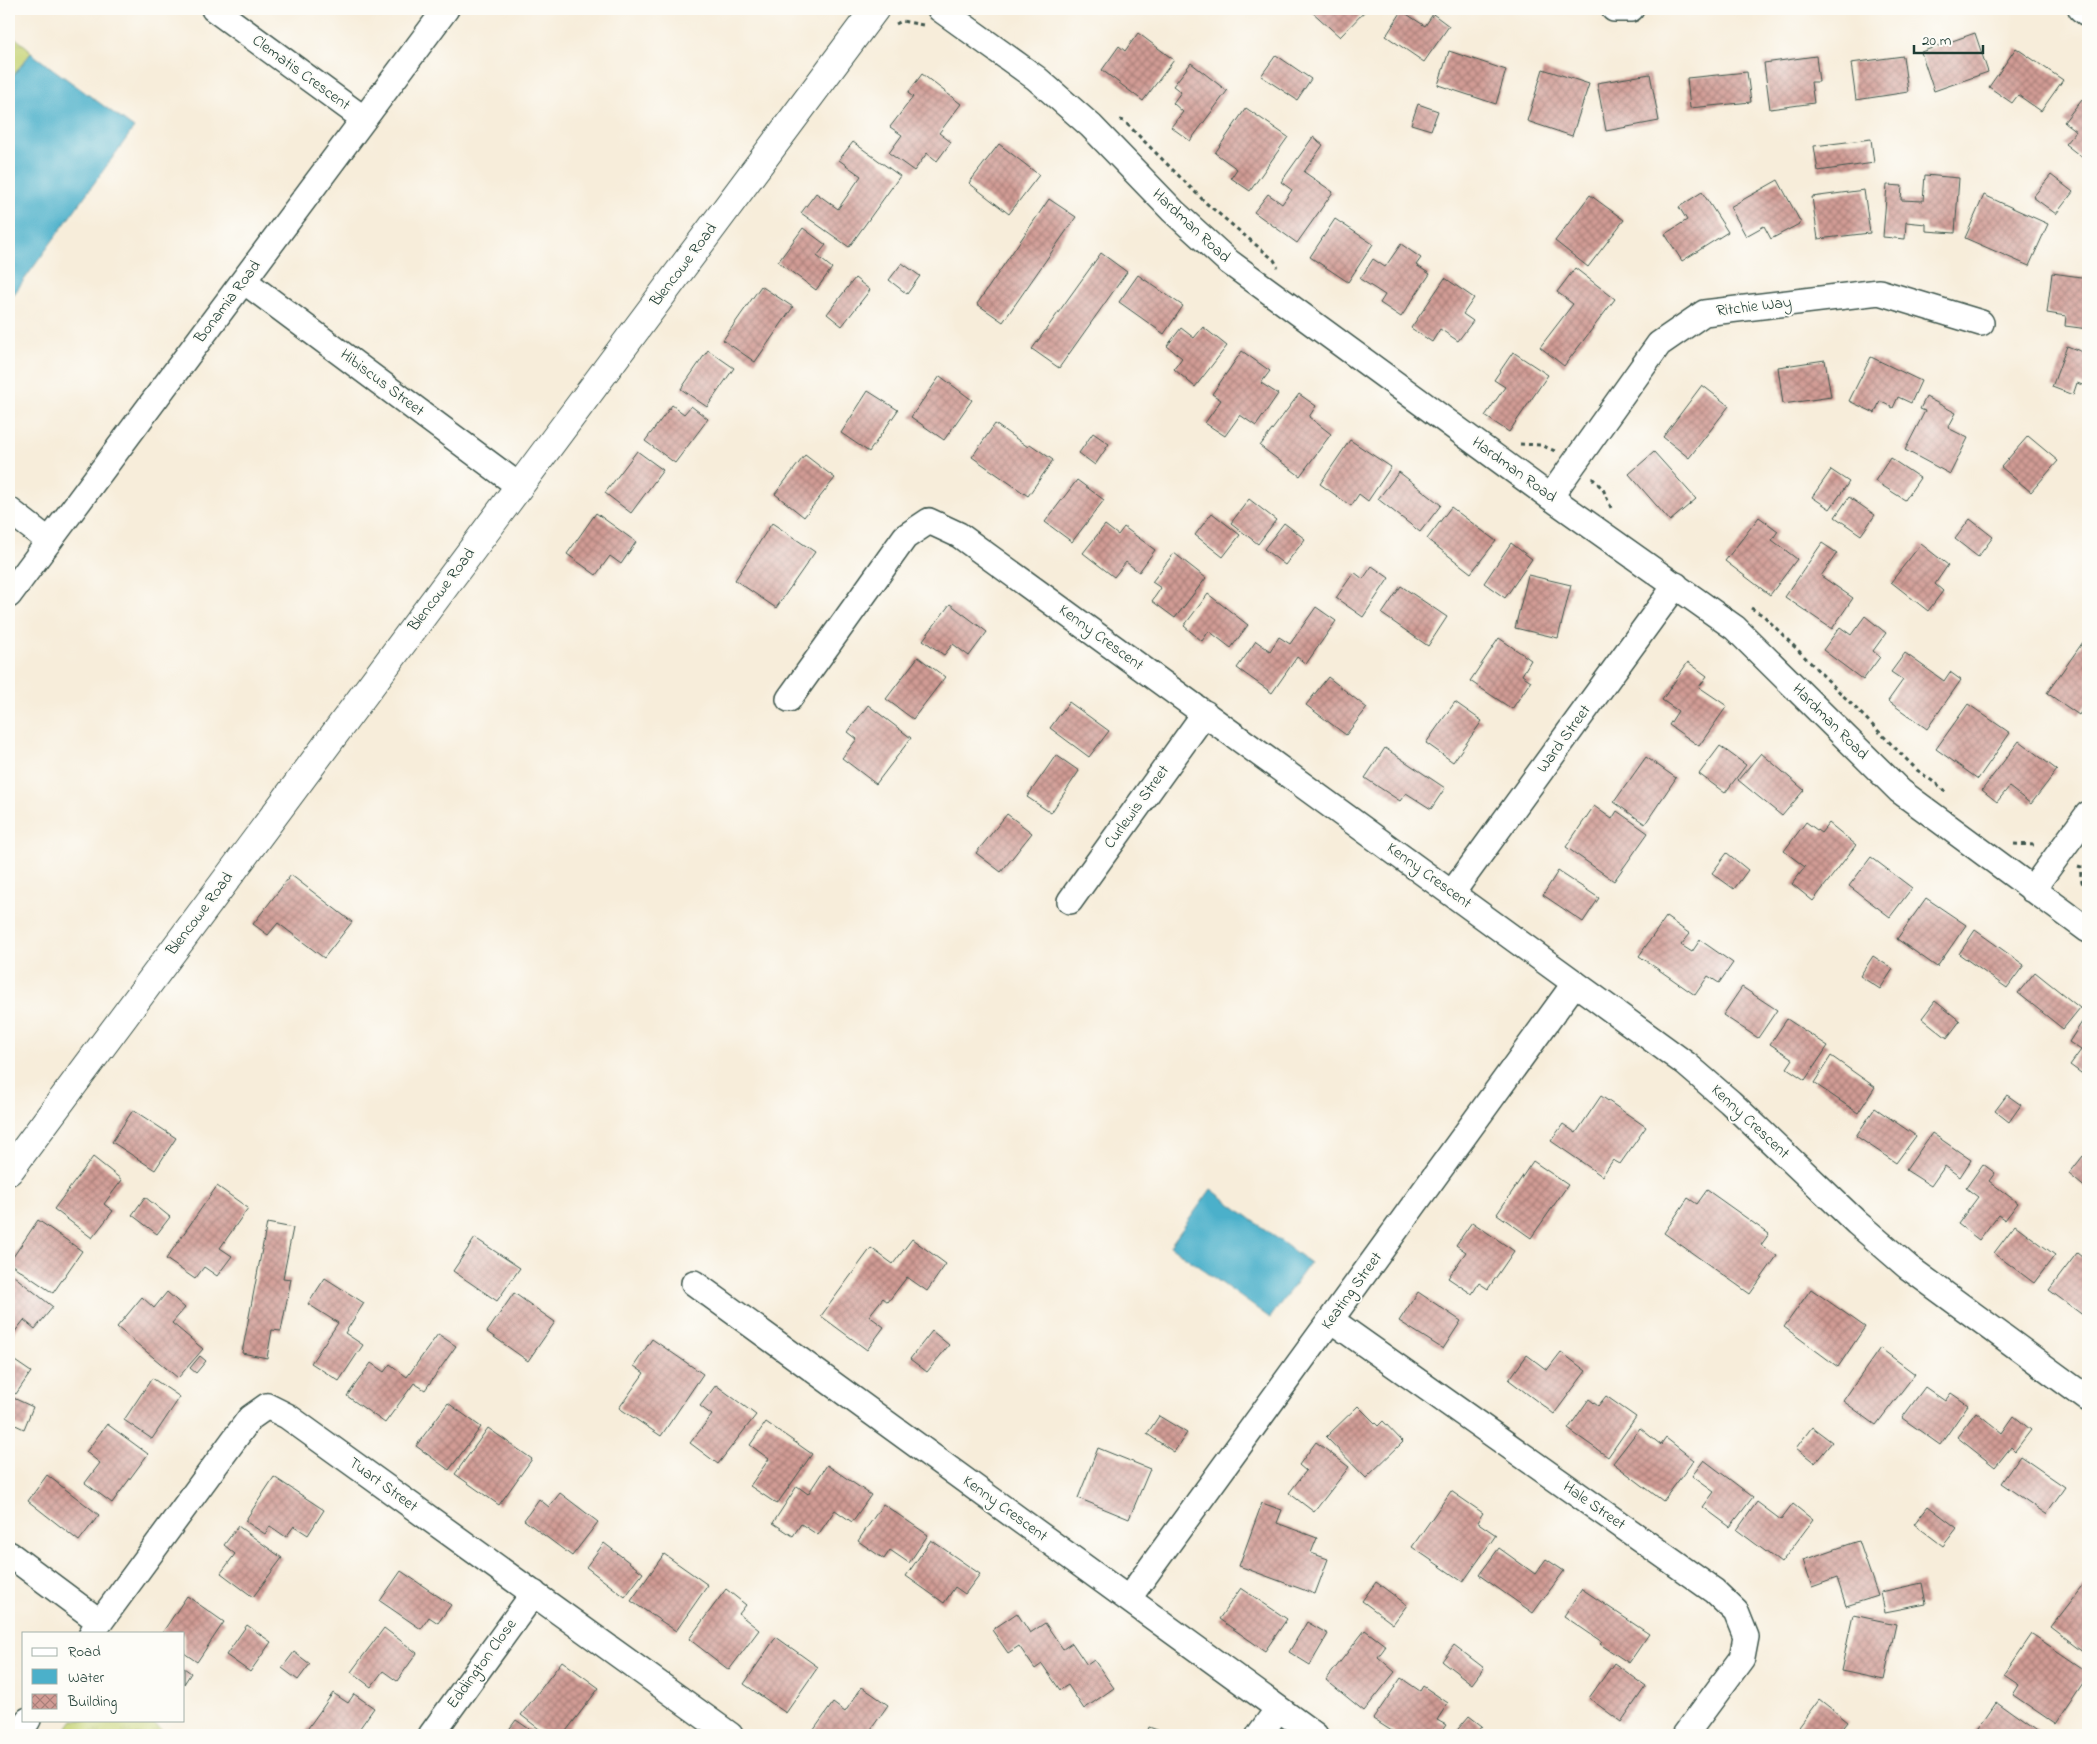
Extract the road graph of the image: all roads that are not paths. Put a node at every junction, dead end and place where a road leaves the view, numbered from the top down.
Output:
1 (214, 9) edge
2 (446, 9) edge
3 (875, 9) edge
4 (940, 9) edge
5 (1614, 9) edge
6 (1631, 9) edge
7 (2081, 9) edge
8 (2088, 14) edge
9 (364, 119) junction
10 (244, 281) junction
11 (1981, 323) dead end
12 (519, 486) junction
13 (1550, 497) junction
14 (9, 510) edge
15 (49, 540) junction
16 (1676, 585) junction
17 (9, 595) edge
18 (789, 699) dead end
19 (1205, 713) junction
20 (2088, 814) edge
21 (2032, 890) junction
22 (1452, 893) junction
23 (1070, 901) dead end
24 (2088, 930) edge
25 (1575, 983) junction
26 (9, 1171) edge
27 (694, 1283) dead end
28 (1331, 1320) junction
29 (2088, 1399) edge
30 (9, 1554) edge
31 (534, 1593) junction
32 (1128, 1599) junction
33 (96, 1627) edge
34 (1278, 1709) junction
35 (27, 1722) edge
36 (17, 1735) edge
37 (431, 1735) edge
38 (730, 1735) edge
39 (1259, 1735) edge
40 (1315, 1735) edge
41 (1685, 1735) edge

1 - 9 street, Clematis Crescent
2 - 9 street, Bonamia Road
3 - 12 street, Blencowe Road
4 - 13 street, Hardman Road
5 - 6 street
7 - 8 street
9 - 10 street, Bonamia Road
10 - 12 street, Hibiscus Street
10 - 15 street, Bonamia Road
11 - 13 street, Ritchie Way
12 - 26 street, Blencowe Road
13 - 16 street, Hardman Road
14 - 15 street
15 - 17 street, Bonamia Road
16 - 21 street, Hardman Road
16 - 22 street, Ward Street
18 - 19 street, Kenny Crescent
19 - 22 street, Kenny Crescent
19 - 23 street, Curlewis Street
20 - 21 street
21 - 24 street, Hardman Road
22 - 25 street, Kenny Crescent
25 - 28 street, Keating Street
25 - 29 street, Kenny Crescent
27 - 32 street, Kenny Crescent
28 - 32 street, Keating Street
28 - 41 street, Hale Street
30 - 33 street
31 - 33 street, Tuart Street
31 - 37 street, Eddington Close
31 - 38 street, Tuart Street
32 - 34 street, Kenny Crescent
34 - 39 street
34 - 40 street, Kenny Crescent
35 - 36 street

